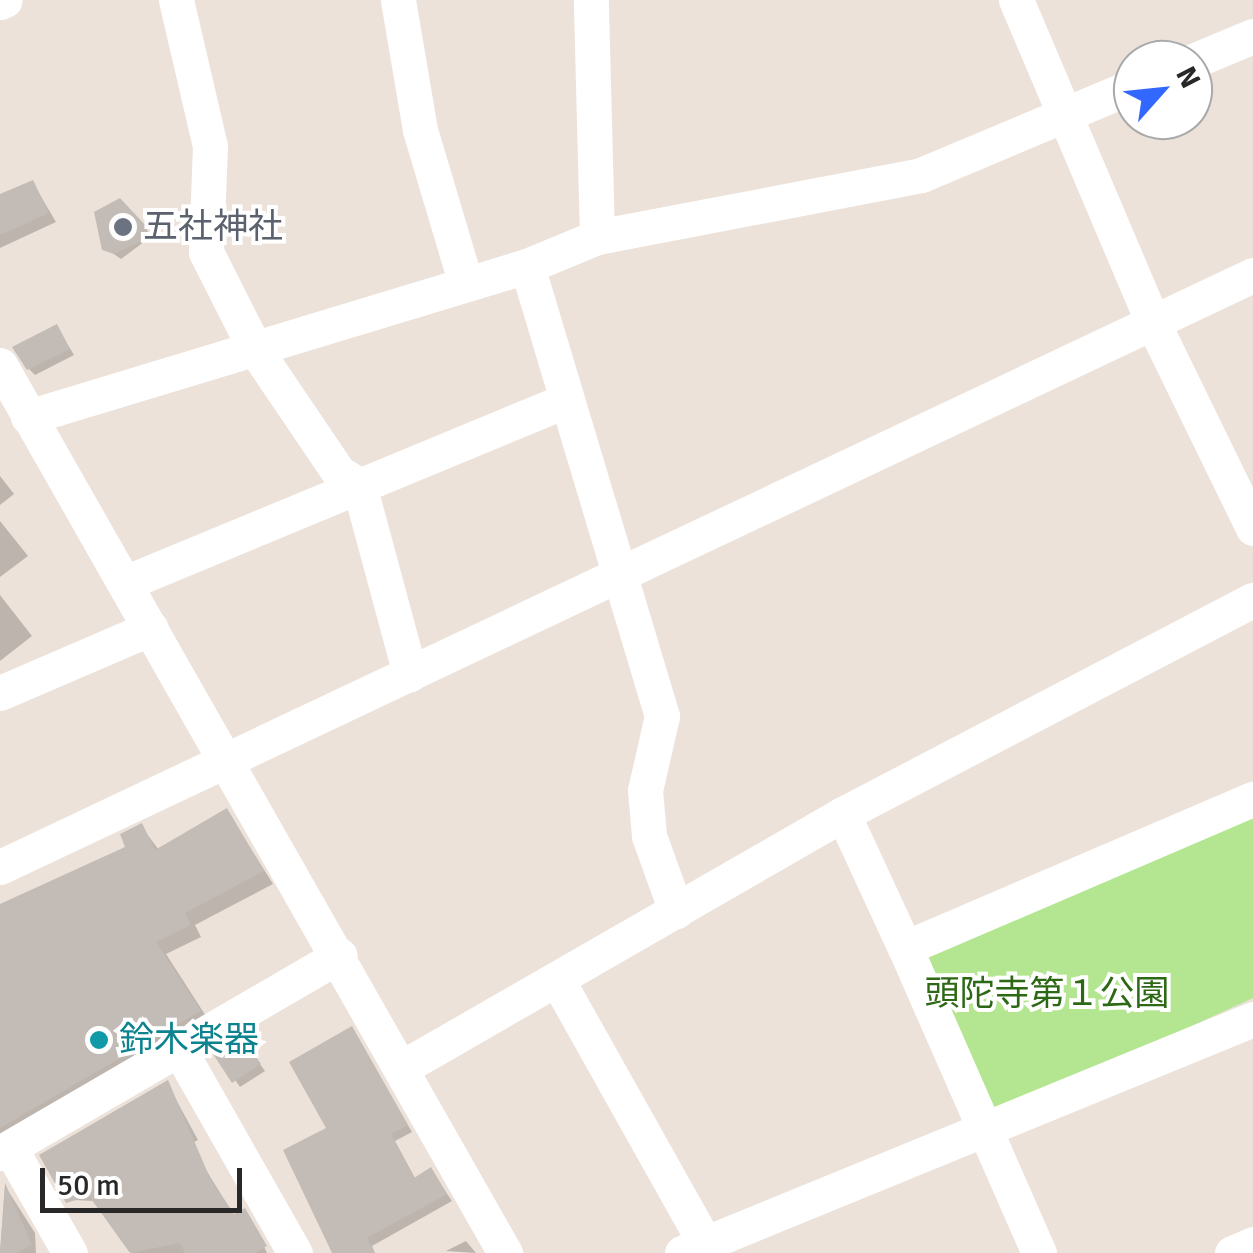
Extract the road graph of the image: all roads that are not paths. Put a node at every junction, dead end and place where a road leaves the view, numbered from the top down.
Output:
1 (176, 0) edge
2 (398, 0) edge
3 (591, 0) edge
4 (1016, 0) edge
5 (1253, 36) edge
6 (1213, 53) edge
7 (1113, 94) edge
8 (1066, 114) junction
9 (597, 236) junction
10 (527, 266) junction
11 (1253, 276) edge
12 (466, 284) junction
13 (1154, 323) junction
14 (255, 349) junction
15 (0, 365) edge
16 (567, 400) junction
17 (28, 417) junction
18 (358, 485) junction
19 (1253, 528) edge
20 (620, 572) junction
21 (125, 583) junction
22 (1253, 600) edge
23 (151, 628) junction
24 (410, 674) junction
25 (0, 694) edge
26 (226, 760) junction
27 (1253, 799) edge
28 (844, 814) junction
29 (0, 867) edge
30 (676, 910) junction
31 (906, 948) junction
32 (340, 956) junction
33 (559, 983) junction
34 (1253, 1019) edge
35 (179, 1049) junction
36 (403, 1067) junction
37 (988, 1132) junction
38 (5, 1150) edge
39 (1253, 1244) edge
40 (694, 1248) edge
41 (70, 1253) edge
42 (295, 1253) edge
43 (505, 1253) edge
44 (1039, 1253) edge
45 (1232, 1253) edge

1 - 14 street
2 - 12 street
3 - 9 street
4 - 8 street
5 - 6 street
7 - 8 street
8 - 9 street
8 - 13 street
9 - 10 street
10 - 12 street
10 - 16 street
11 - 13 street
12 - 14 street
13 - 19 street
13 - 20 street
14 - 17 street
14 - 18 street
15 - 17 street
16 - 18 street
16 - 20 street
17 - 21 street
18 - 21 street
18 - 24 street
20 - 24 street
20 - 30 street
21 - 23 street
22 - 28 street
23 - 25 street
23 - 26 street
24 - 26 street
26 - 29 street
26 - 32 street
27 - 31 street
28 - 30 street
28 - 31 street
30 - 33 street
31 - 37 street
32 - 35 street
32 - 36 street
33 - 36 street
33 - 40 street
34 - 37 street
35 - 38 street
35 - 42 street
36 - 43 street
37 - 40 street
37 - 44 street
38 - 41 street
39 - 45 street

